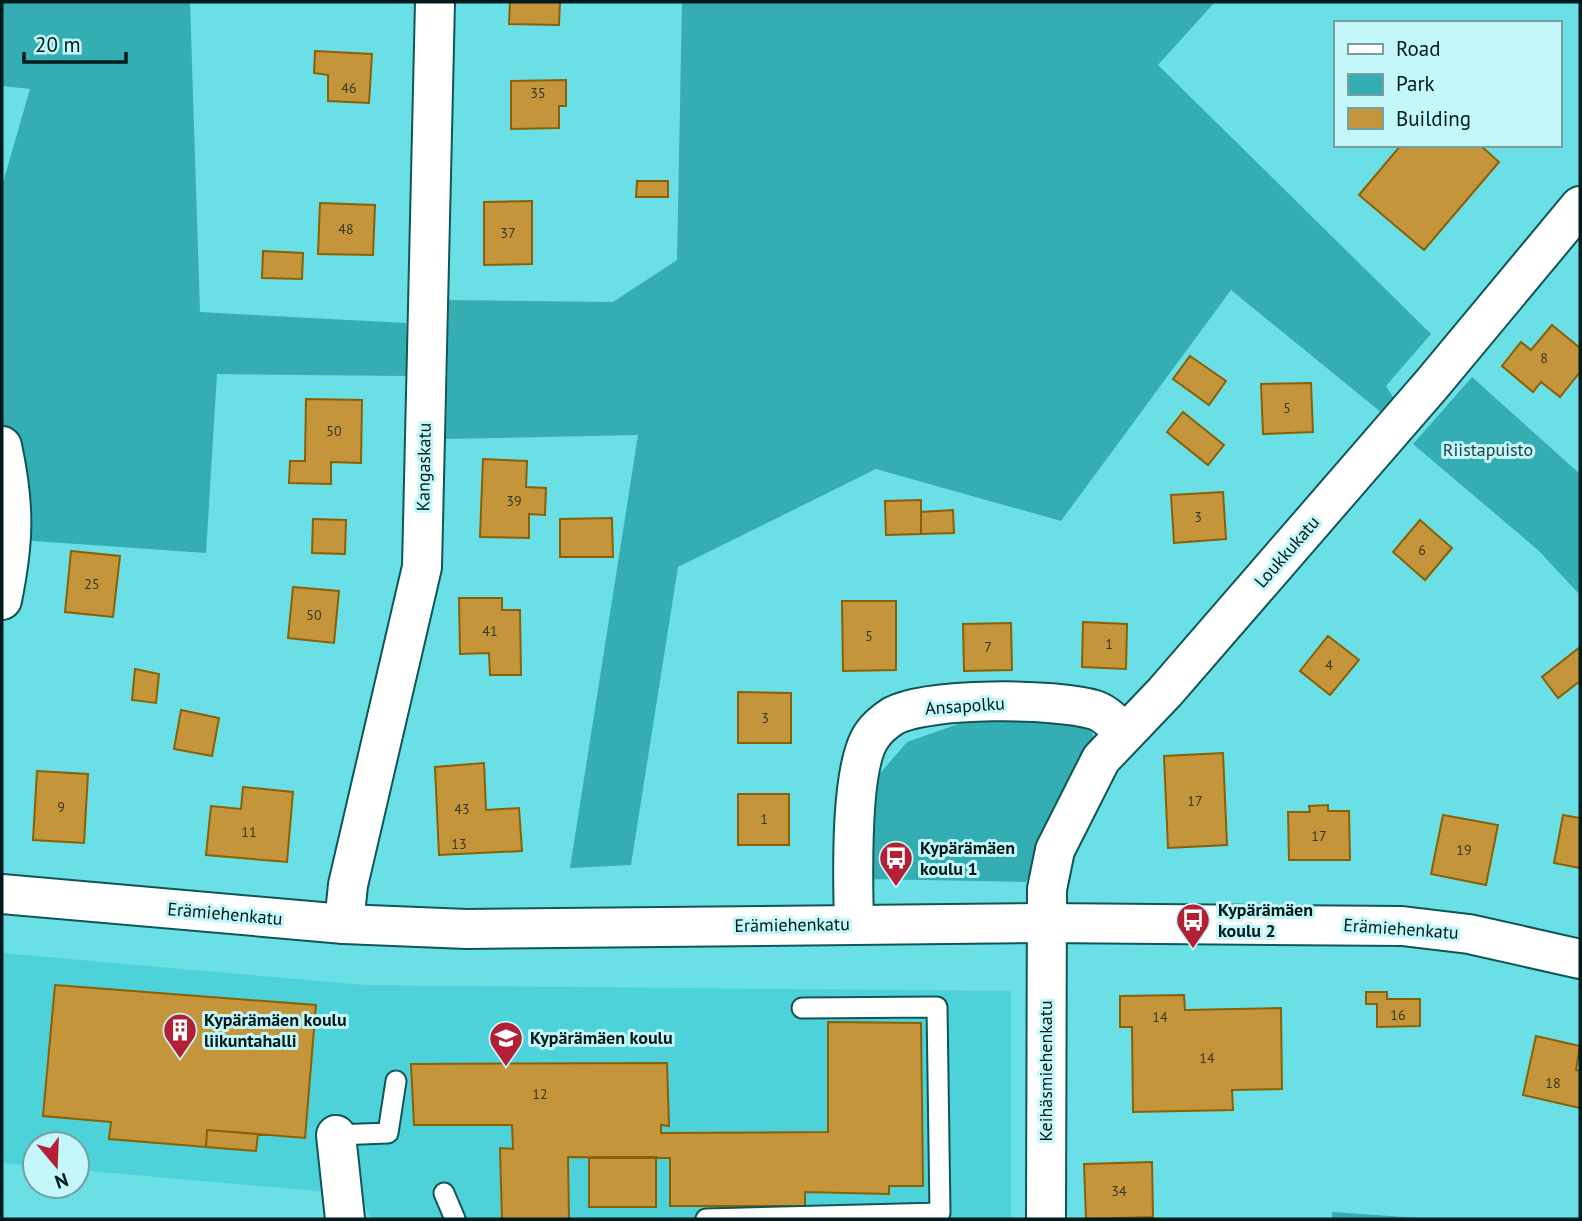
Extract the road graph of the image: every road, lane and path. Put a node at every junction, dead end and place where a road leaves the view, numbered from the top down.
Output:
1 (435, 2) edge
2 (1580, 206) edge
3 (2, 446) edge
4 (2, 600) edge
5 (1125, 732) junction
6 (2, 894) edge
7 (1045, 923) junction
8 (344, 924) junction
9 (854, 924) junction
10 (1580, 959) edge
11 (802, 1008) dead end
12 (396, 1081) dead end
13 (336, 1135) joint
14 (444, 1193) dead end
15 (345, 1219) edge
16 (455, 1219) edge
17 (706, 1219) edge
18 (1046, 1219) edge

1 - 8 street, Kangaskatu
2 - 5 street, Loukkukatu
3 - 4 street
5 - 7 street, Loukkukatu
5 - 9 street, Ansapolku
6 - 8 street, Erämiehenkatu
7 - 9 street, Erämiehenkatu
7 - 10 street, Erämiehenkatu
7 - 18 street, Keihäsmiehenkatu
8 - 9 street, Erämiehenkatu
11 - 17 lane
12 - 13 lane
13 - 15 street
14 - 16 lane

